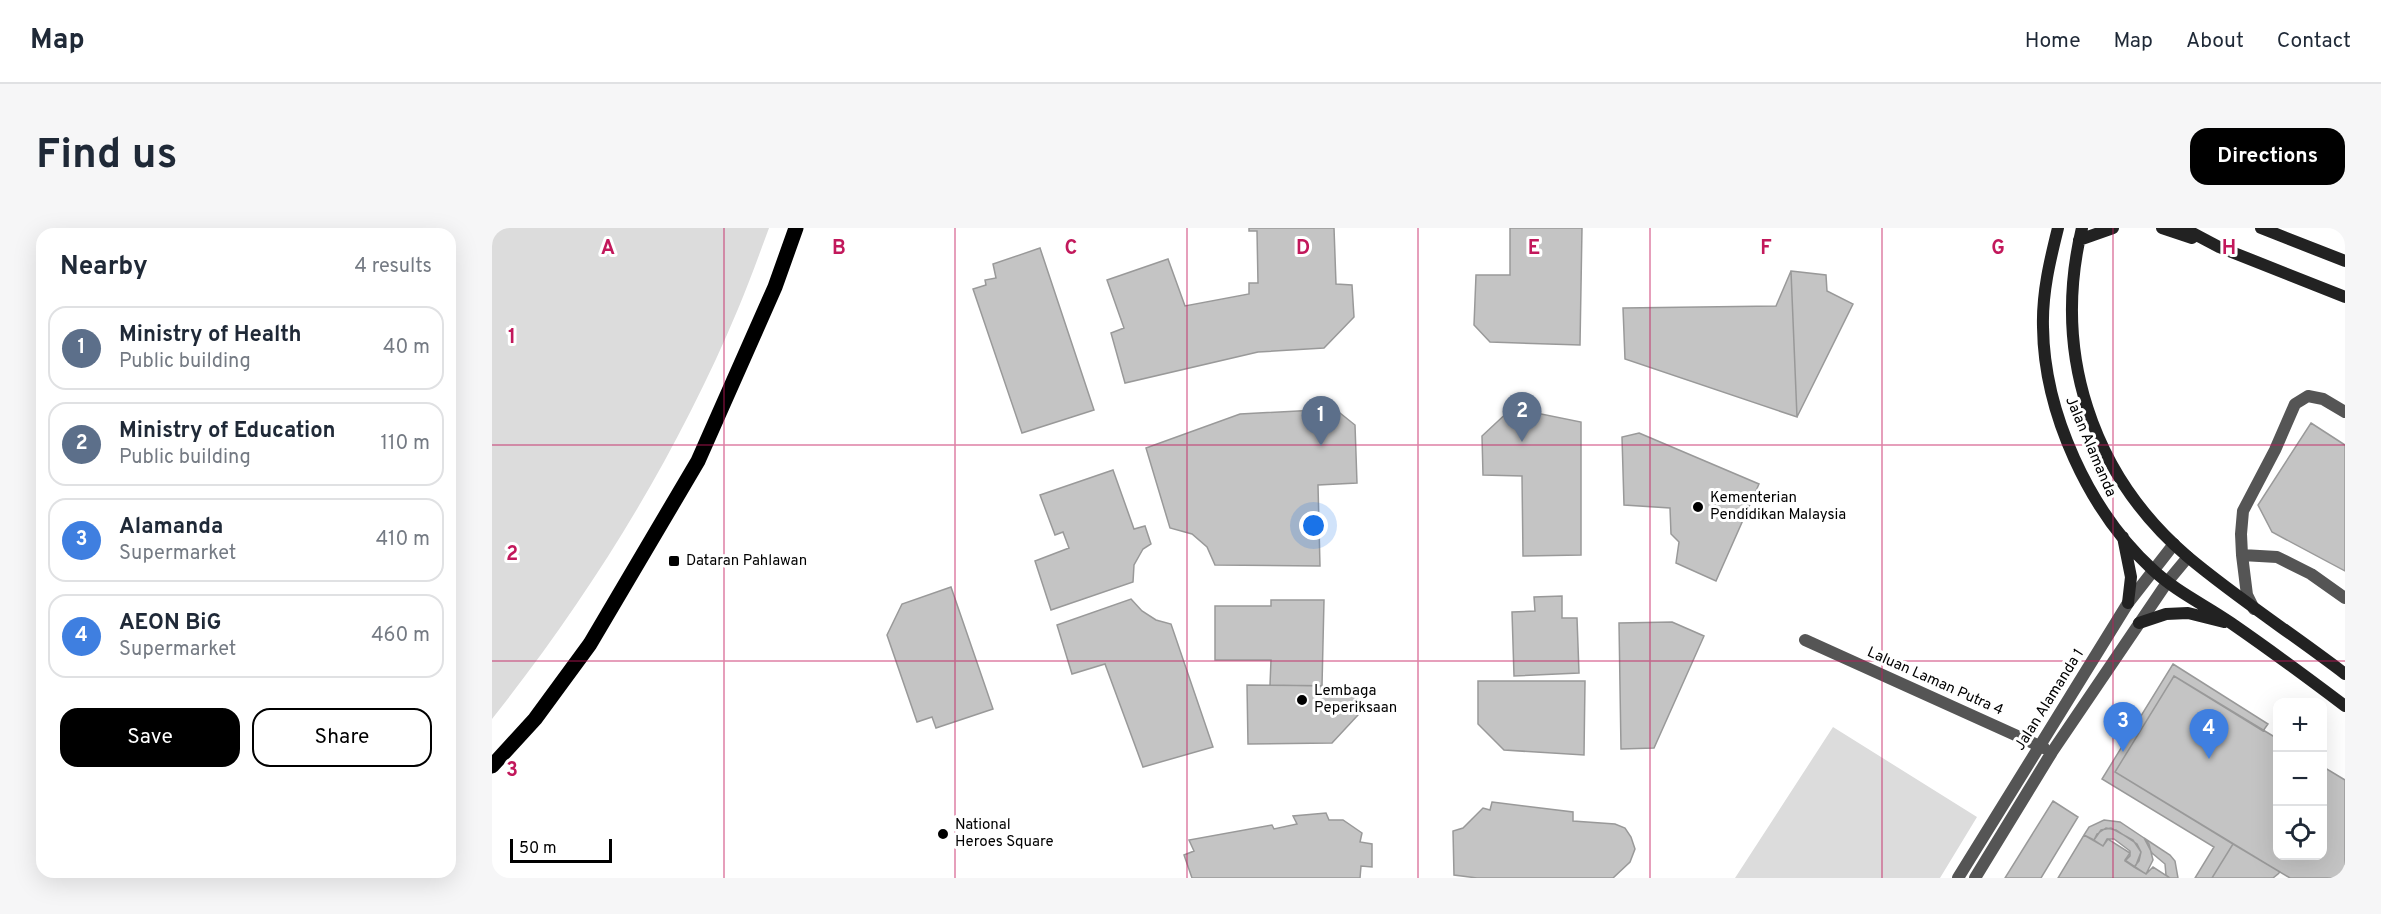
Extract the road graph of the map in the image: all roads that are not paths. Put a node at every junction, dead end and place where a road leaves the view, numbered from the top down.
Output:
1 (796, 228) edge
2 (2058, 228) edge
3 (2113, 228) edge
4 (2162, 228) edge
5 (2183, 228) edge
6 (2261, 228) edge
7 (2080, 234) edge
8 (2219, 247) junction
9 (2345, 261) edge
10 (2345, 297) edge
11 (2345, 412) edge
12 (2123, 537) junction
13 (2174, 544) junction
14 (2242, 555) junction
15 (2188, 557) junction
16 (2152, 569) junction
17 (2168, 581) junction
18 (2345, 597) edge
19 (2128, 603) junction
20 (2254, 609) junction
21 (2139, 623) junction
22 (2231, 623) junction
23 (1804, 640) dead end
24 (2345, 674) edge
25 (2345, 706) edge
26 (2039, 746) junction
27 (2052, 752) junction
28 (492, 766) edge
29 (1958, 878) edge
30 (1975, 878) edge

1 - 28 main road
2 - 12 street, Jalan Alamanda
3 - 7 street
4 - 8 street
5 - 8 street
6 - 9 street
7 - 13 street, Jalan Alamanda
8 - 10 street
11 - 14 street
12 - 16 street, Jalan Alamanda
12 - 19 street
13 - 15 street, Jalan Alamanda
13 - 16 street, Jalan Alamanda 1
14 - 18 street
14 - 20 street
15 - 17 street, Jalan Alamanda 1
15 - 20 street, Jalan Alamanda
16 - 17 street, Jalan Alamanda
16 - 19 street, Jalan Alamanda 1
17 - 21 street, Jalan Alamanda 1
17 - 22 street, Jalan Alamanda
19 - 26 street, Jalan Alamanda 1
20 - 24 street, Jalan Alamanda
21 - 22 street
21 - 27 street, Jalan Alamanda 1
22 - 25 street, Jalan Alamanda
23 - 26 street, Laluan Laman Putra 4
26 - 27 street, Laluan Laman Putra 4
26 - 29 street, Jalan Alamanda 1
27 - 30 street, Jalan Alamanda 1

